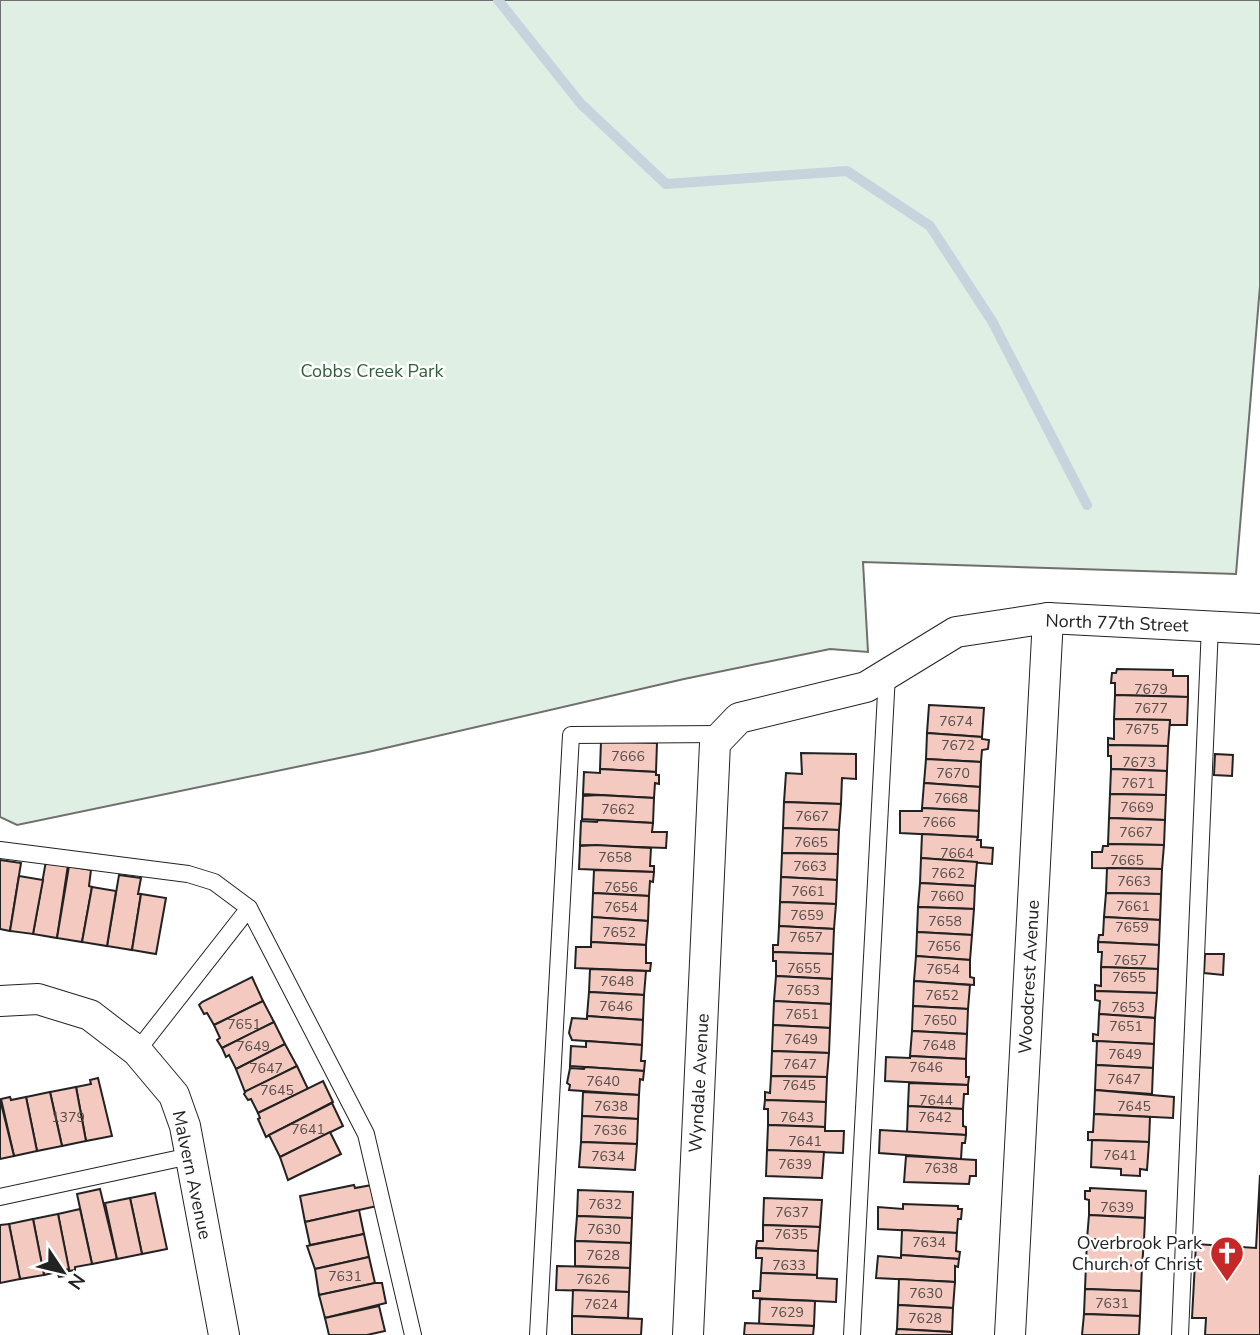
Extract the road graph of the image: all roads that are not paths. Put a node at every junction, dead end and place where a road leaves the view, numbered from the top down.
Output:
1 (1048, 618) junction
2 (1210, 626) junction
3 (1260, 629) edge
4 (887, 674) junction
5 (725, 734) junction
6 (0, 850) edge
7 (249, 908) junction
8 (0, 1001) edge
9 (137, 1051) junction
10 (190, 1156) junction
11 (0, 1197) edge
12 (224, 1335) edge
13 (412, 1335) edge
14 (538, 1335) edge
15 (688, 1335) edge
16 (852, 1335) edge
17 (1010, 1335) edge
18 (1180, 1335) edge

1 - 2 street, North 77th Street
1 - 4 street, North 77th Street
1 - 17 street, Woodcrest Avenue
2 - 3 street, North 77th Street
2 - 18 lane
4 - 5 street, North 77th Street
4 - 16 lane
5 - 14 lane
5 - 15 street, Wyndale Avenue
6 - 7 lane
7 - 9 lane
7 - 13 lane
8 - 9 street, Malvern Avenue
9 - 10 street, Malvern Avenue
10 - 11 lane
10 - 12 street, Malvern Avenue

